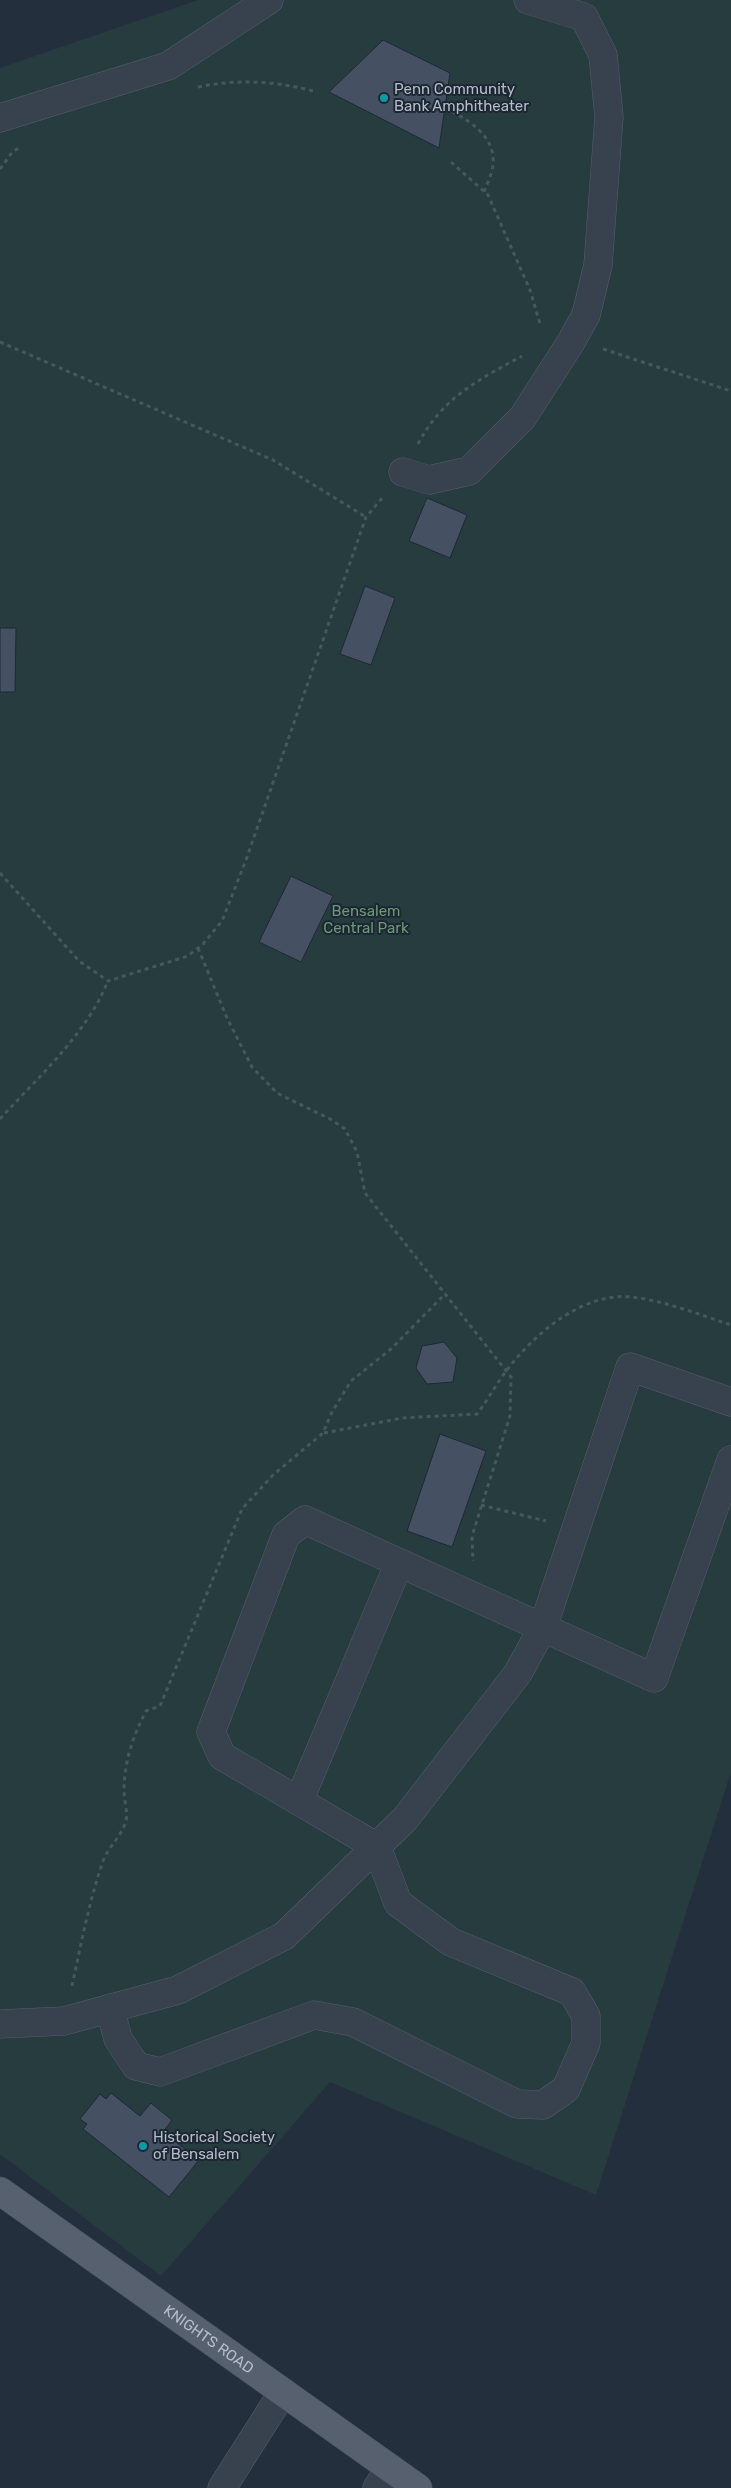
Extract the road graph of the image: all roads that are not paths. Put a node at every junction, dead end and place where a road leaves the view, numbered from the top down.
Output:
1 (269, 0) edge
2 (528, 0) edge
3 (0, 118) edge
4 (403, 472) road end
5 (731, 1402) edge
6 (731, 1460) edge
7 (399, 1563) junction
8 (543, 1627) junction
9 (299, 1801) junction
10 (377, 1847) junction
11 (110, 2008) junction
12 (0, 2024) edge
13 (0, 2191) edge
14 (283, 2392) junction
15 (384, 2478) edge
16 (222, 2488) edge
17 (418, 2488) edge

1 - 3 lane
2 - 4 lane
5 - 8 lane
6 - 8 lane
7 - 8 lane
7 - 9 lane
7 - 9 lane
8 - 10 lane
9 - 10 lane
10 - 11 lane
10 - 11 lane
11 - 12 lane
13 - 14 main road, KNIGHTS ROAD
14 - 15 main road, KNIGHTS ROAD
14 - 16 lane
15 - 17 main road, KNIGHTS ROAD

